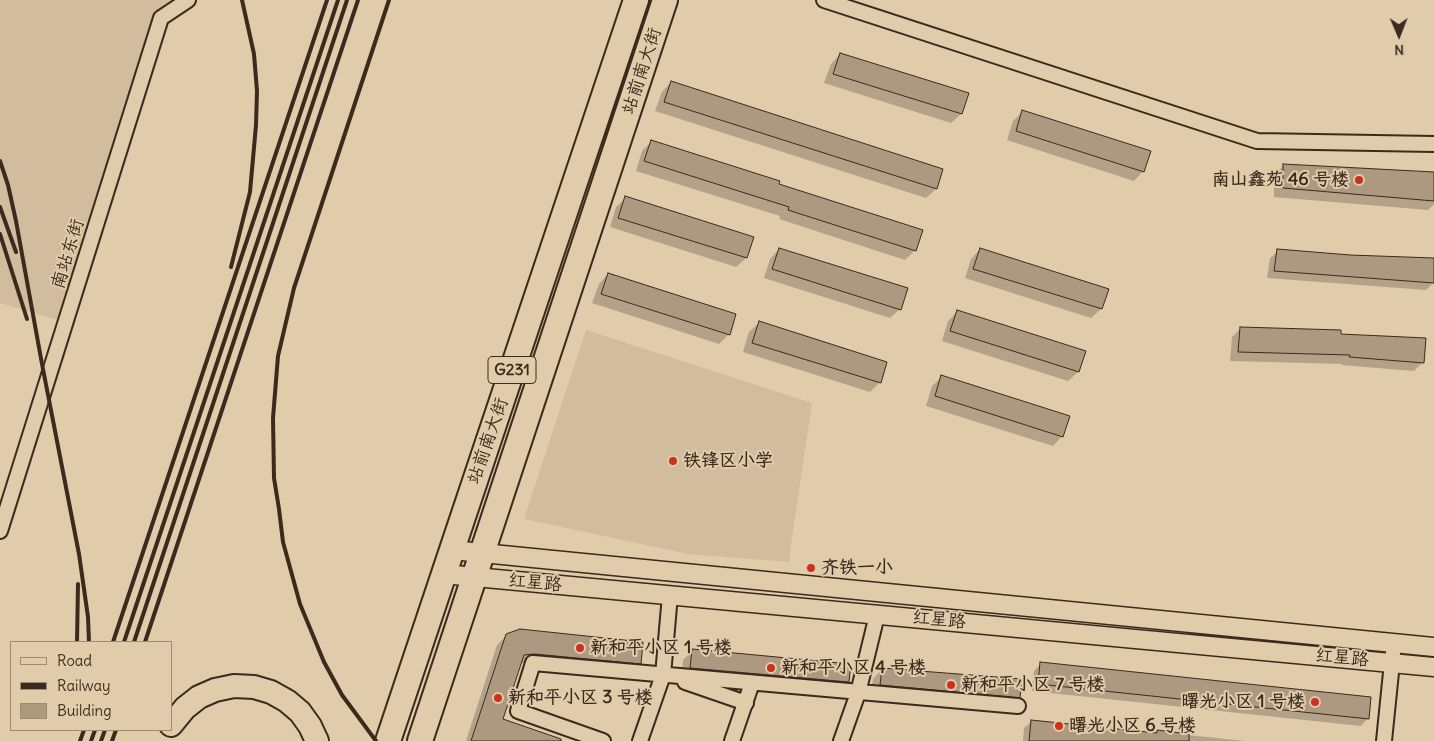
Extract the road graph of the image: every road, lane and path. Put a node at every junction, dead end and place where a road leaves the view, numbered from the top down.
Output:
1 (188, 0) edge
2 (636, 0) edge
3 (666, 0) edge
4 (824, 0) edge
5 (1434, 144) edge
6 (0, 531) edge
7 (452, 550) junction
8 (481, 552) junction
9 (443, 574) junction
10 (473, 577) junction
11 (670, 595) junction
12 (878, 615) junction
13 (1394, 643) junction
14 (1434, 647) edge
15 (1392, 663) junction
16 (1434, 667) edge
17 (663, 675) junction
18 (752, 683) junction
19 (858, 693) junction
20 (746, 703) junction
21 (1018, 706) dead end
22 (172, 724) edge
23 (317, 741) edge
24 (388, 741) edge
25 (420, 741) edge
26 (604, 741) edge
27 (640, 741) edge
28 (732, 741) edge
29 (841, 741) edge
30 (1384, 741) edge

1 - 6 street, 南站东街
2 - 7 highway, 站前南大街 / G231
3 - 8 highway, 站前南大街 / G231
4 - 5 street
7 - 8 street, 红星路
7 - 9 highway, 站前南大街 / G231
8 - 10 highway, 站前南大街 / G231
8 - 13 street, 红星路
9 - 10 street, 红星路
9 - 24 highway, 站前南大街 / G231
10 - 11 street, 红星路
10 - 25 highway, 站前南大街 / G231
11 - 12 street, 红星路
11 - 17 street
12 - 15 street, 红星路
12 - 19 street
13 - 14 street, 红星路
13 - 15 street
15 - 16 street, 红星路
15 - 30 street
17 - 18 street
17 - 20 street
17 - 26 street
17 - 27 street
18 - 19 street
18 - 20 street
19 - 21 street
19 - 29 street
20 - 28 street
22 - 23 main road

